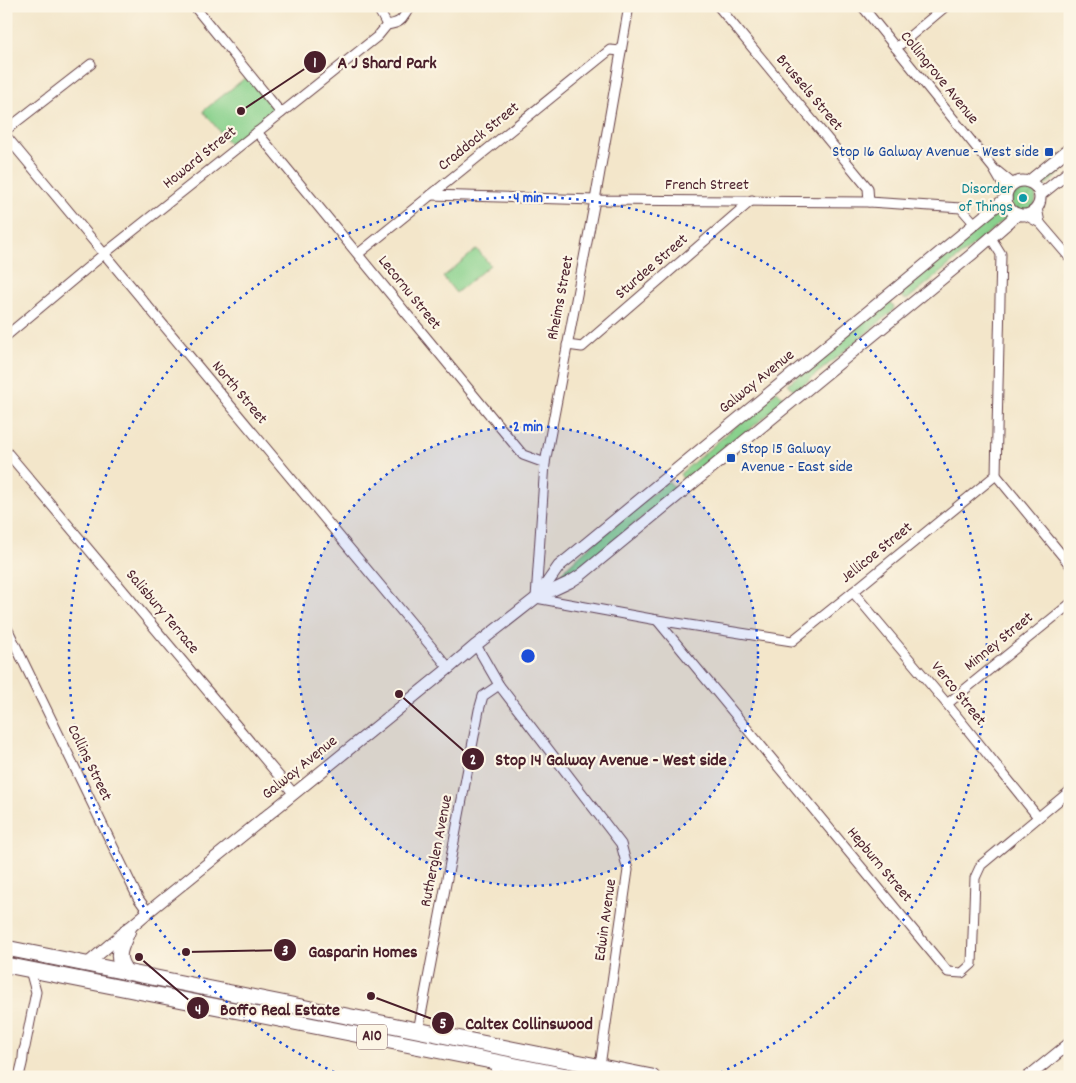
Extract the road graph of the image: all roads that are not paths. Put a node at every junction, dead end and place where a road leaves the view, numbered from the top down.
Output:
1 (194, 6) edge
2 (376, 6) edge
3 (412, 6) edge
4 (629, 6) edge
5 (718, 6) edge
6 (862, 6) edge
7 (946, 6) edge
8 (387, 25) junction
9 (896, 48) junction
10 (621, 51) junction
11 (91, 64) dead end
12 (281, 112) junction
13 (6, 130) edge
14 (257, 132) junction
15 (6, 136) edge
16 (1070, 148) edge
17 (1070, 171) edge
18 (1028, 182) junction
19 (1009, 191) junction
20 (430, 195) junction
21 (1040, 195) junction
22 (595, 200) junction
23 (752, 200) junction
24 (869, 202) junction
25 (1037, 208) junction
26 (1022, 215) junction
27 (1040, 223) junction
28 (975, 224) junction
29 (991, 238) junction
30 (104, 254) junction
31 (358, 254) junction
32 (1070, 258) edge
33 (6, 336) edge
34 (567, 345) junction
35 (6, 450) edge
36 (546, 463) junction
37 (996, 474) junction
38 (1070, 564) edge
39 (853, 592) junction
40 (536, 598) junction
41 (1070, 604) edge
42 (657, 620) junction
43 (6, 626) edge
44 (476, 645) junction
45 (449, 668) junction
46 (499, 685) junction
47 (947, 704) junction
48 (1070, 791) edge
49 (294, 794) junction
50 (1038, 816) junction
51 (148, 912) junction
52 (128, 930) junction
53 (6, 948) edge
54 (6, 965) edge
55 (86, 965) junction
56 (30, 970) junction
57 (127, 973) junction
58 (77, 979) junction
59 (418, 1031) junction
60 (1070, 1043) edge
61 (501, 1047) junction
62 (600, 1066) junction
63 (496, 1069) edge
64 (19, 1077) edge
65 (572, 1077) edge
66 (652, 1077) edge
67 (1028, 1077) edge

1 - 12 street
2 - 8 street
3 - 8 street, Howard Street
4 - 10 street, Rheims Street
5 - 24 street, Brussels Street
6 - 9 street, Collingrove Avenue
7 - 9 street
8 - 12 street, Howard Street
9 - 19 street, Collingrove Avenue
10 - 20 street, Craddock Street
10 - 22 street, Rheims Street
11 - 13 street
12 - 14 street, Howard Street
14 - 30 street, Howard Street
14 - 31 street, Lecornu Street
15 - 30 street, North Street
16 - 18 street
17 - 21 street
18 - 19 street
18 - 21 street
19 - 26 street
19 - 28 street, Galway Avenue
20 - 22 street, French Street
20 - 31 street, Craddock Street
21 - 25 street
22 - 23 street, French Street
22 - 34 street, Rheims Street
23 - 24 street, French Street
23 - 34 street, Sturdee Street
24 - 28 street, French Street
25 - 26 street
25 - 27 street
26 - 27 street
26 - 29 street, Galway Avenue
27 - 32 street
28 - 40 street, Galway Avenue
29 - 37 street
29 - 40 street, Galway Avenue
30 - 33 street, Howard Street
30 - 45 street, North Street
31 - 36 street, Lecornu Street
34 - 36 street, Rheims Street
35 - 49 street, Salisbury Terrace
36 - 40 street, Rheims Street
37 - 38 street
37 - 39 street, Jellicoe Street
39 - 42 street, Jellicoe Street
39 - 47 street, Verco Street
40 - 42 street, Jellicoe Street
40 - 44 street, Galway Avenue
41 - 47 street, Minney Street
42 - 50 street, Hepburn Street
43 - 51 street, Collins Street
44 - 45 street, Galway Avenue
44 - 46 street, Edwin Avenue
45 - 49 street, Galway Avenue
46 - 59 street, Rutherglen Avenue
46 - 62 street, Edwin Avenue
47 - 50 street, Verco Street
48 - 50 street, Hepburn Street
49 - 51 street, Galway Avenue
51 - 52 street, Galway Avenue
52 - 55 street, Galway Avenue
52 - 57 highway
53 - 55 highway, A10
54 - 56 highway, A10
55 - 57 highway, A10
55 - 58 highway
56 - 58 highway, A10
56 - 64 street
57 - 59 highway, A10
58 - 63 highway, A10
59 - 61 highway, A10
60 - 67 street
61 - 62 highway, A10
61 - 63 highway
62 - 66 highway, A10
63 - 65 highway, A10

